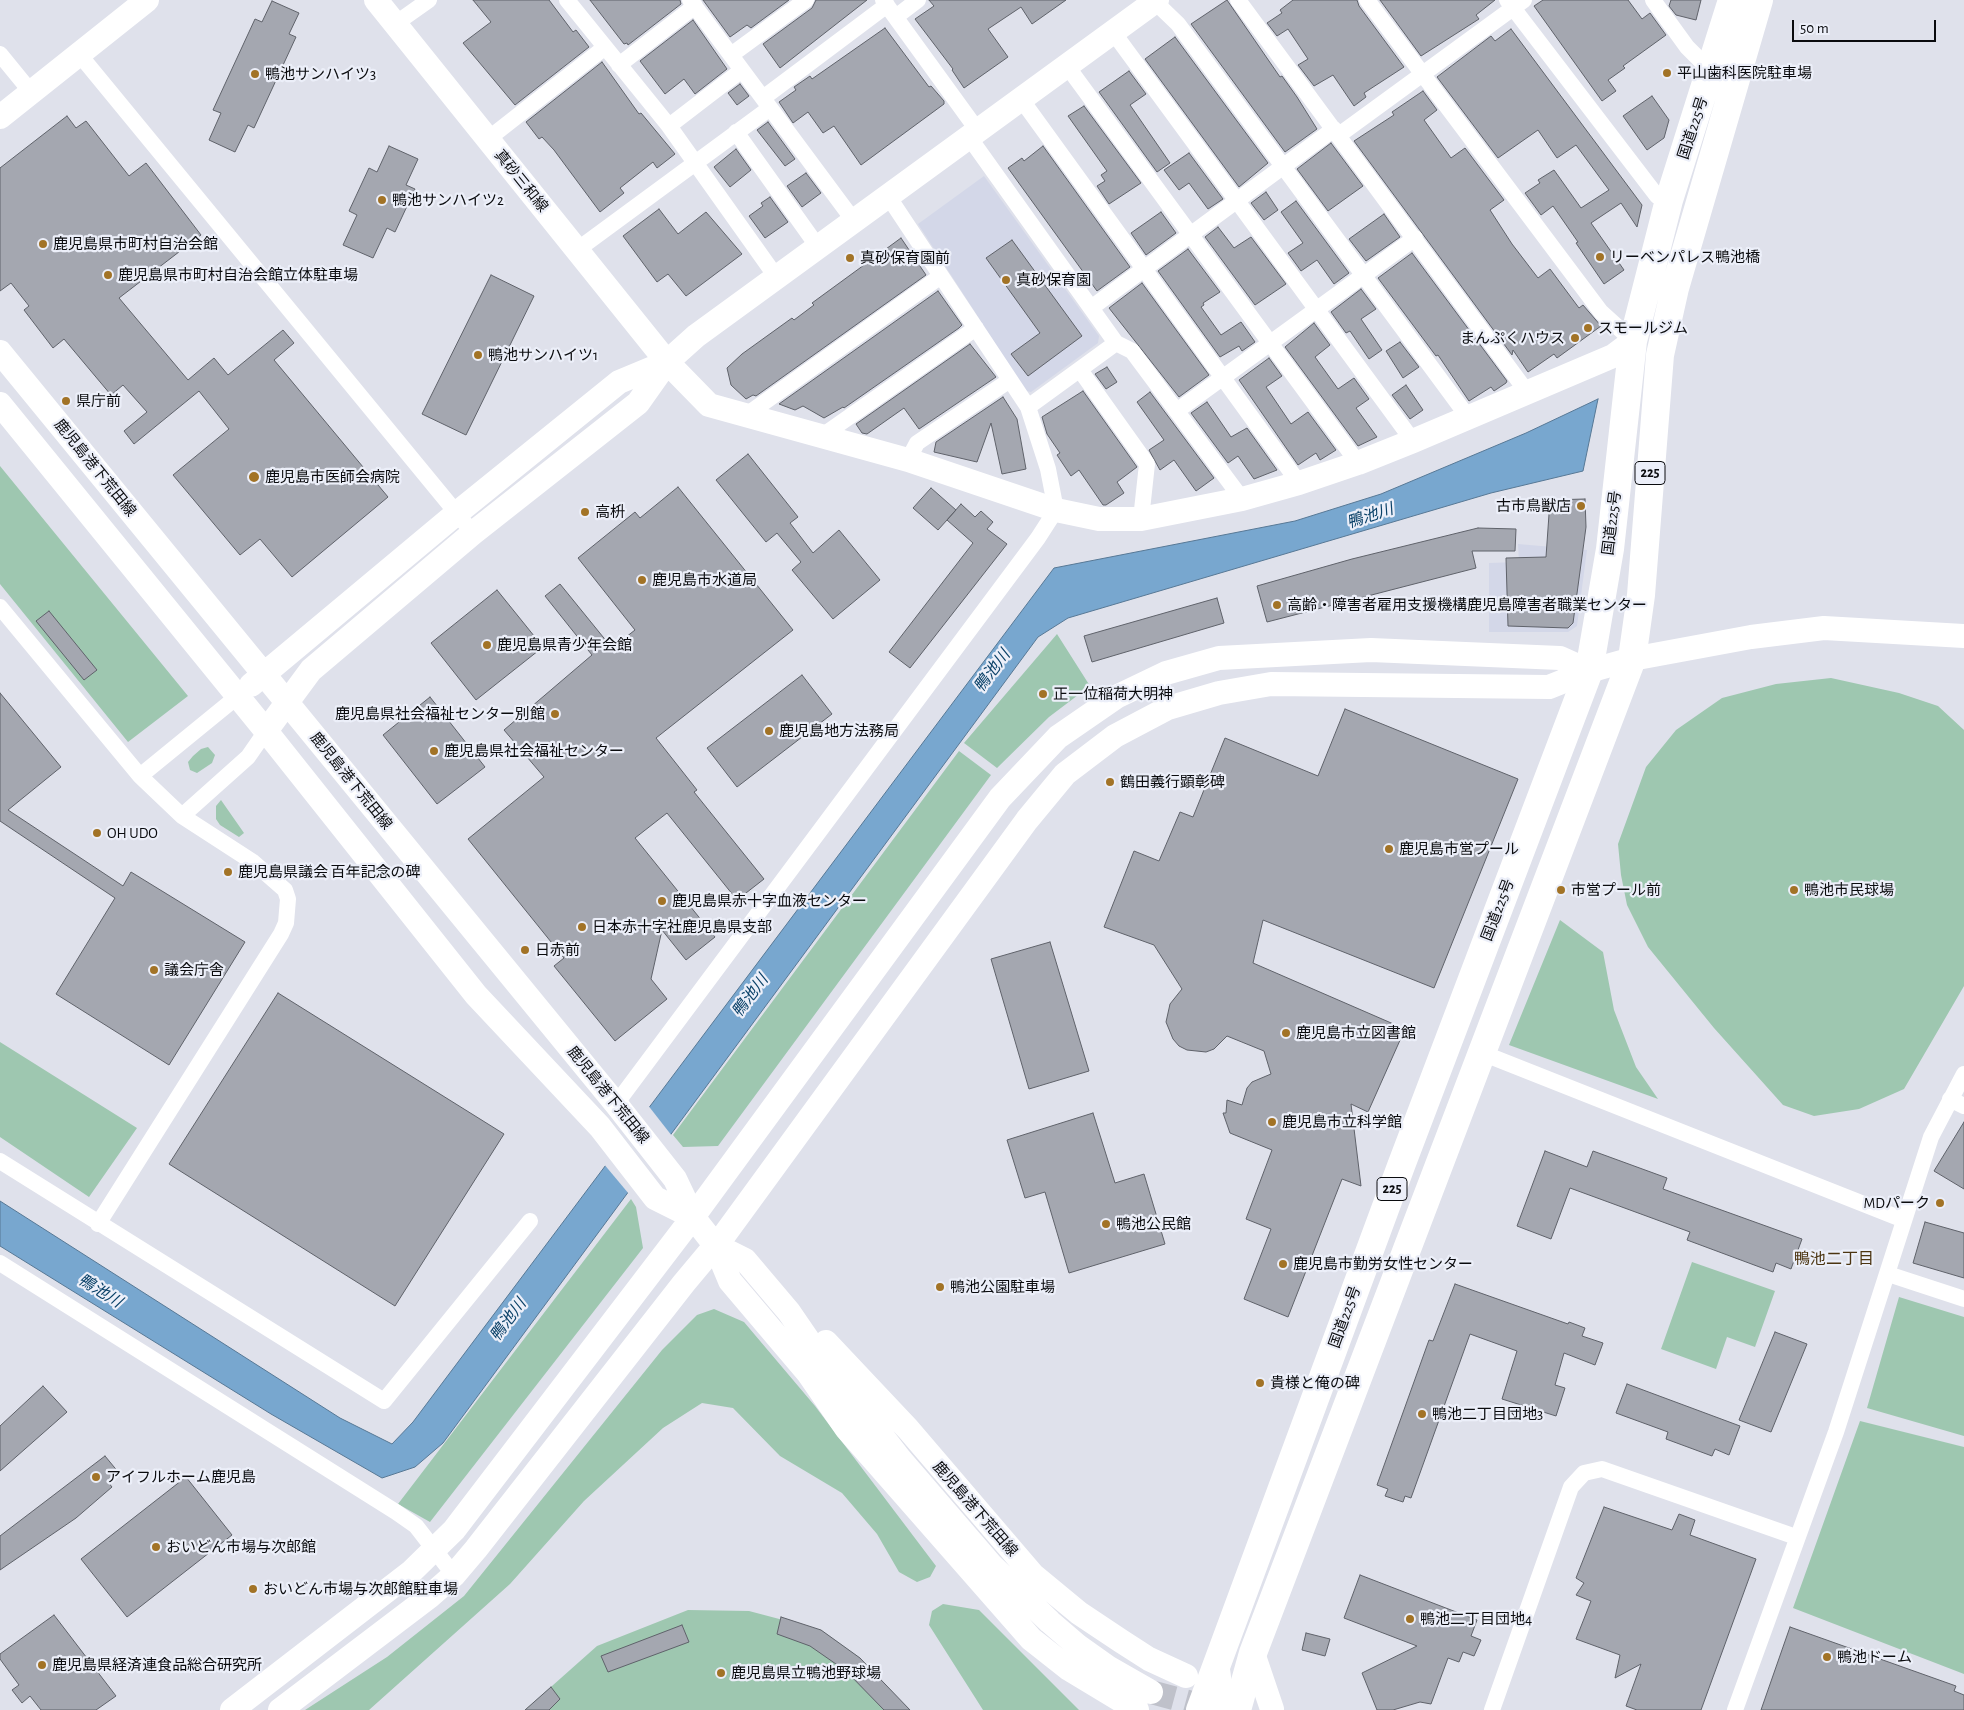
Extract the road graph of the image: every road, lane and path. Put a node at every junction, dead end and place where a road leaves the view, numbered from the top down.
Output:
1 (147, 0) edge
2 (376, 0) edge
3 (429, 0) edge
4 (567, 0) edge
5 (806, 0) edge
6 (918, 0) edge
7 (1238, 0) edge
8 (1368, 0) edge
9 (1653, 0) edge
10 (1732, 0) edge
11 (1759, 0) edge
12 (1155, 1) edge
13 (692, 3) edge
14 (1515, 3) edge
15 (889, 7) edge
16 (395, 24) junction
17 (1114, 32) junction
18 (604, 48) junction
19 (0, 54) edge
20 (79, 54) junction
21 (731, 55) junction
22 (619, 64) junction
23 (1067, 66) junction
24 (742, 70) junction
25 (1711, 71) junction
26 (1423, 75) junction
27 (31, 92) junction
28 (1022, 99) junction
29 (767, 103) junction
30 (0, 117) edge
31 (669, 126) junction
32 (736, 132) junction
33 (1336, 132) junction
34 (973, 134) junction
35 (488, 139) junction
36 (695, 162) junction
37 (1283, 166) junction
38 (888, 196) junction
39 (1237, 200) junction
40 (1670, 200) junction
41 (854, 221) junction
42 (1190, 234) junction
43 (1415, 238) junction
44 (818, 247) junction
45 (577, 250) junction
46 (1143, 270) junction
47 (1364, 275) junction
48 (941, 276) junction
49 (777, 278) junction
50 (1091, 308) junction
51 (1317, 309) junction
52 (976, 328) junction
53 (1633, 341) junction
54 (1116, 343) junction
55 (1270, 343) junction
56 (0, 352) edge
57 (667, 362) junction
58 (1080, 370) junction
59 (1222, 378) junction
60 (1010, 380) junction
61 (1527, 392) junction
62 (0, 404) edge
63 (1028, 407) junction
64 (1178, 410) junction
65 (745, 416) junction
66 (1468, 417) junction
67 (822, 436) junction
68 (1413, 441) junction
69 (908, 460) junction
70 (1358, 463) junction
71 (1299, 483) junction
72 (1242, 499) junction
73 (1056, 510) junction
74 (457, 513) junction
75 (1141, 518) junction
76 (474, 533) junction
77 (0, 607) edge
78 (1964, 636) edge
79 (1632, 659) junction
80 (1589, 671) junction
81 (263, 674) junction
82 (238, 696) junction
83 (287, 703) junction
84 (266, 731) junction
85 (140, 776) junction
86 (182, 816) junction
87 (1482, 1053) junction
88 (1964, 1074) edge
89 (1957, 1103) edge
90 (616, 1104) junction
91 (0, 1161) edge
92 (693, 1217) junction
93 (1904, 1220) junction
94 (530, 1222) dead end
95 (98, 1224) junction
96 (715, 1245) junction
97 (0, 1263) edge
98 (1888, 1274) junction
99 (1964, 1299) edge
100 (789, 1312) junction
101 (808, 1373) junction
102 (900, 1459) junction
103 (1796, 1537) junction
104 (435, 1550) junction
105 (454, 1574) junction
106 (1253, 1653) junction
107 (1217, 1662) junction
108 (1186, 1676) junction
109 (1130, 1703) edge
110 (1228, 1704) edge
111 (232, 1710) edge
112 (280, 1710) edge
113 (1200, 1710) edge
114 (1272, 1710) edge
115 (1492, 1710) edge
116 (1734, 1710) edge

1 - 20 street
2 - 16 street, 真砂三和線
3 - 16 street
4 - 18 street
5 - 21 street
6 - 15 street
7 - 33 street
8 - 26 street
9 - 25 street
10 - 25 highway, 国道225号 / 225
11 - 79 highway, 国道225号 / 225
12 - 17 street
12 - 37 street
13 - 21 street
13 - 22 street
14 - 26 street
14 - 40 street
15 - 29 street
15 - 34 street
16 - 35 street, 真砂三和線
17 - 23 street
17 - 39 street
18 - 22 street
18 - 35 street
19 - 27 street
20 - 27 street
20 - 74 street
21 - 24 street
22 - 31 street
23 - 28 street
23 - 42 street
24 - 29 street
24 - 31 street
25 - 40 highway, 国道225号 / 225
26 - 33 street
26 - 53 street
27 - 30 street
28 - 34 street
28 - 46 street
29 - 32 street
29 - 41 street
31 - 36 street
32 - 36 street
32 - 44 street
33 - 37 street
33 - 43 street
34 - 38 street
34 - 50 street
35 - 45 street, 真砂三和線
36 - 45 street
36 - 49 street
37 - 39 street
37 - 47 street
38 - 41 street
38 - 48 street
39 - 42 street
39 - 51 street
40 - 53 highway, 国道225号 / 225
41 - 44 street
42 - 46 street
42 - 55 street
43 - 47 street
43 - 61 street
44 - 49 street
45 - 57 street, 真砂三和線
46 - 50 street
46 - 59 street
47 - 51 street
47 - 66 street
48 - 52 street
48 - 65 street
49 - 57 street
50 - 54 street
51 - 55 street
51 - 68 street
52 - 60 street
52 - 67 street
53 - 61 street, 真砂三和線
53 - 80 highway, 国道225号 / 225
54 - 58 street
54 - 64 street
55 - 59 street
55 - 70 street
56 - 81 street, 鹿児島港下荒田線
57 - 65 street, 真砂三和線
57 - 74 street
57 - 76 street
58 - 63 street
58 - 75 street
59 - 64 street
59 - 71 street
60 - 63 street
60 - 69 street
61 - 66 street, 真砂三和線
62 - 82 street, 鹿児島港下荒田線
63 - 73 street
64 - 72 street
65 - 67 street, 真砂三和線
66 - 68 street, 真砂三和線
67 - 69 street, 真砂三和線
68 - 70 street, 真砂三和線
69 - 73 street, 真砂三和線
70 - 71 street, 真砂三和線
71 - 72 street, 真砂三和線
72 - 75 street, 真砂三和線
73 - 75 street, 真砂三和線
73 - 90 street
74 - 76 street
74 - 81 street
76 - 83 street
77 - 85 street
78 - 79 street
79 - 80 street
79 - 87 highway, 国道225号 / 225
80 - 92 street
80 - 96 street
80 - 107 highway, 国道225号 / 225
81 - 82 street
81 - 83 street, 鹿児島港下荒田線
82 - 84 street, 鹿児島港下荒田線
82 - 85 street
83 - 84 street
83 - 90 street, 鹿児島港下荒田線
84 - 86 street
84 - 92 street, 鹿児島港下荒田線
85 - 86 street
86 - 95 street
87 - 93 street
87 - 106 highway, 国道225号 / 225
88 - 89 street
89 - 93 street
90 - 92 street, 鹿児島港下荒田線
91 - 95 street
92 - 96 street, 鹿児島港下荒田線
92 - 104 street
93 - 98 street
94 - 95 street
96 - 100 street, 鹿児島港下荒田線
96 - 101 street, 鹿児島港下荒田線
96 - 105 street
97 - 104 street
98 - 99 street
98 - 103 street
100 - 102 street, 鹿児島港下荒田線
100 - 108 street, 鹿児島港下荒田線
101 - 102 street, 鹿児島港下荒田線
101 - 109 street, 鹿児島港下荒田線
102 - 109 street, 鹿児島港下荒田線
103 - 115 street
103 - 116 street
104 - 105 street
104 - 111 street
105 - 112 street
106 - 110 highway, 国道225号 / 225
106 - 114 street
107 - 108 street
107 - 110 street
107 - 113 highway, 国道225号 / 225
108 - 113 street
110 - 113 street

